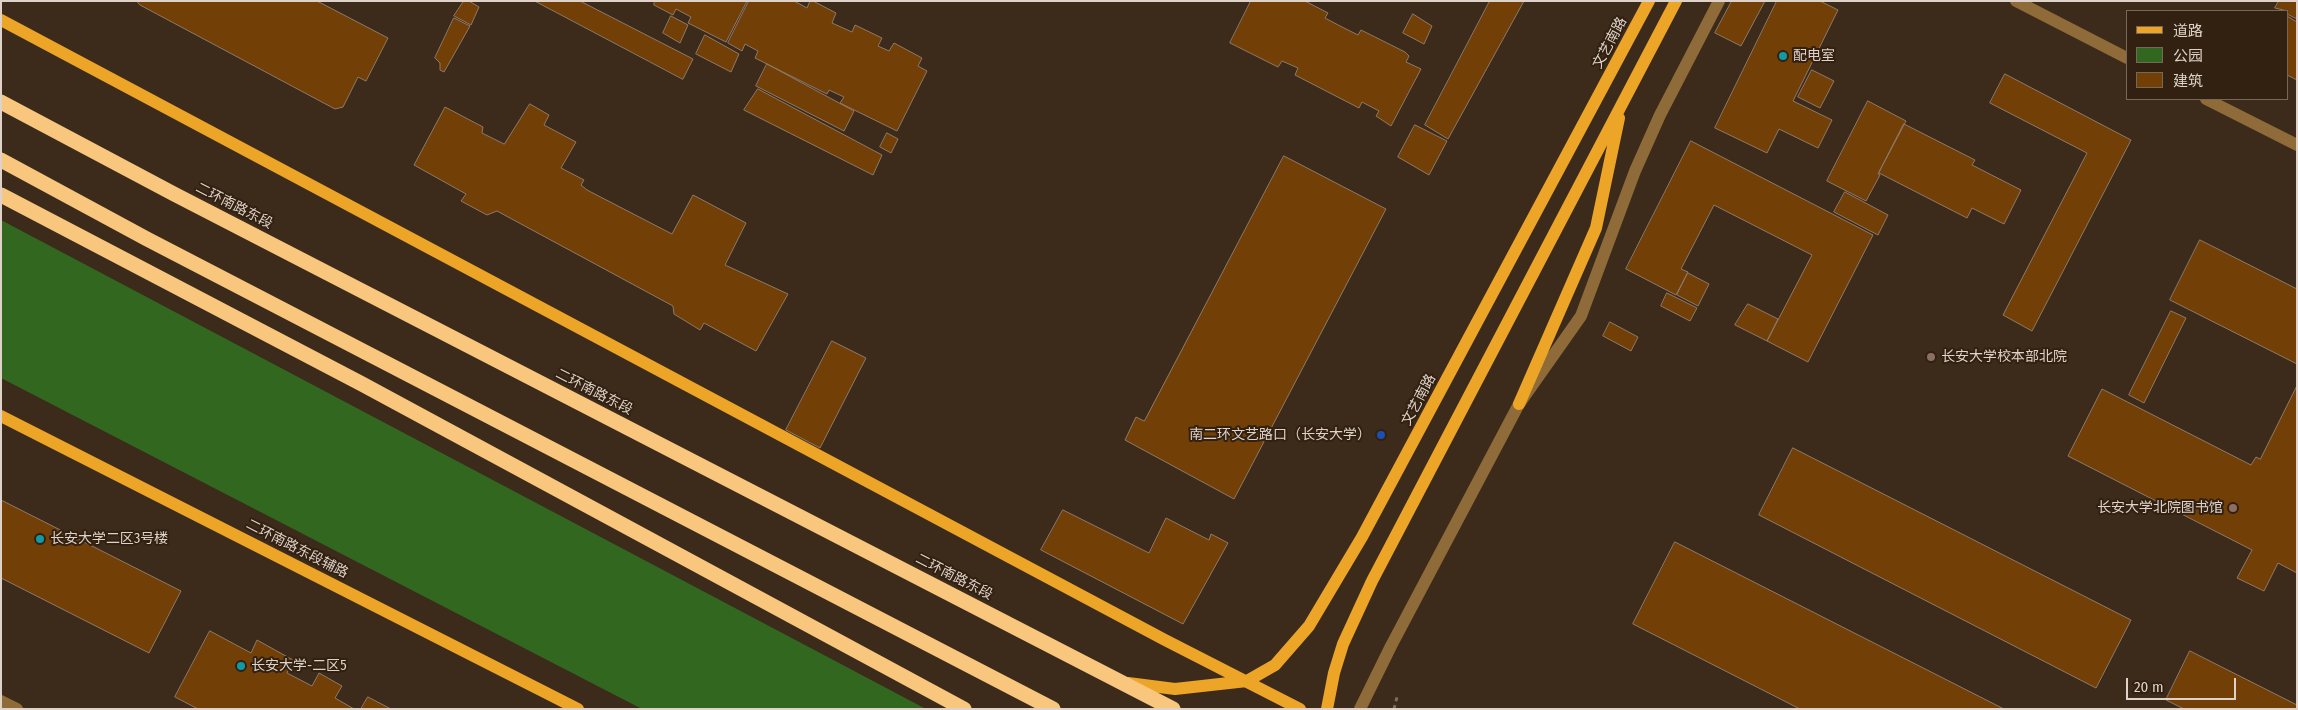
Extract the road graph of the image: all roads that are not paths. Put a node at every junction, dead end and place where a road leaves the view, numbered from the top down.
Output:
1 (1649, 1) edge
2 (1676, 1) edge
3 (1719, 1) edge
4 (2016, 1) edge
5 (1, 20) edge
6 (2126, 57) edge
7 (2208, 100) edge
8 (1, 102) edge
9 (1622, 104) junction
10 (2297, 145) edge
11 (1, 160) edge
12 (1, 195) edge
13 (1519, 404) junction
14 (1, 416) edge
15 (1247, 682) junction
16 (1123, 683) junction
17 (1, 701) edge
18 (17, 709) edge
19 (578, 709) edge
20 (964, 709) edge
21 (1053, 709) edge
22 (1173, 709) edge
23 (1300, 709) edge
24 (1327, 709) edge
25 (1360, 709) edge

1 - 15 main road, 文艺南路
2 - 9 main road
3 - 13 street
4 - 6 street
5 - 15 main road
7 - 10 street
8 - 16 highway, 二环南路东段
9 - 13 main road
9 - 24 main road
11 - 21 highway
12 - 20 highway
13 - 25 street
14 - 19 main road, 二环南路东段辅路
15 - 16 main road, 文艺南路
15 - 23 main road
16 - 22 highway, 二环南路东段
17 - 18 street

